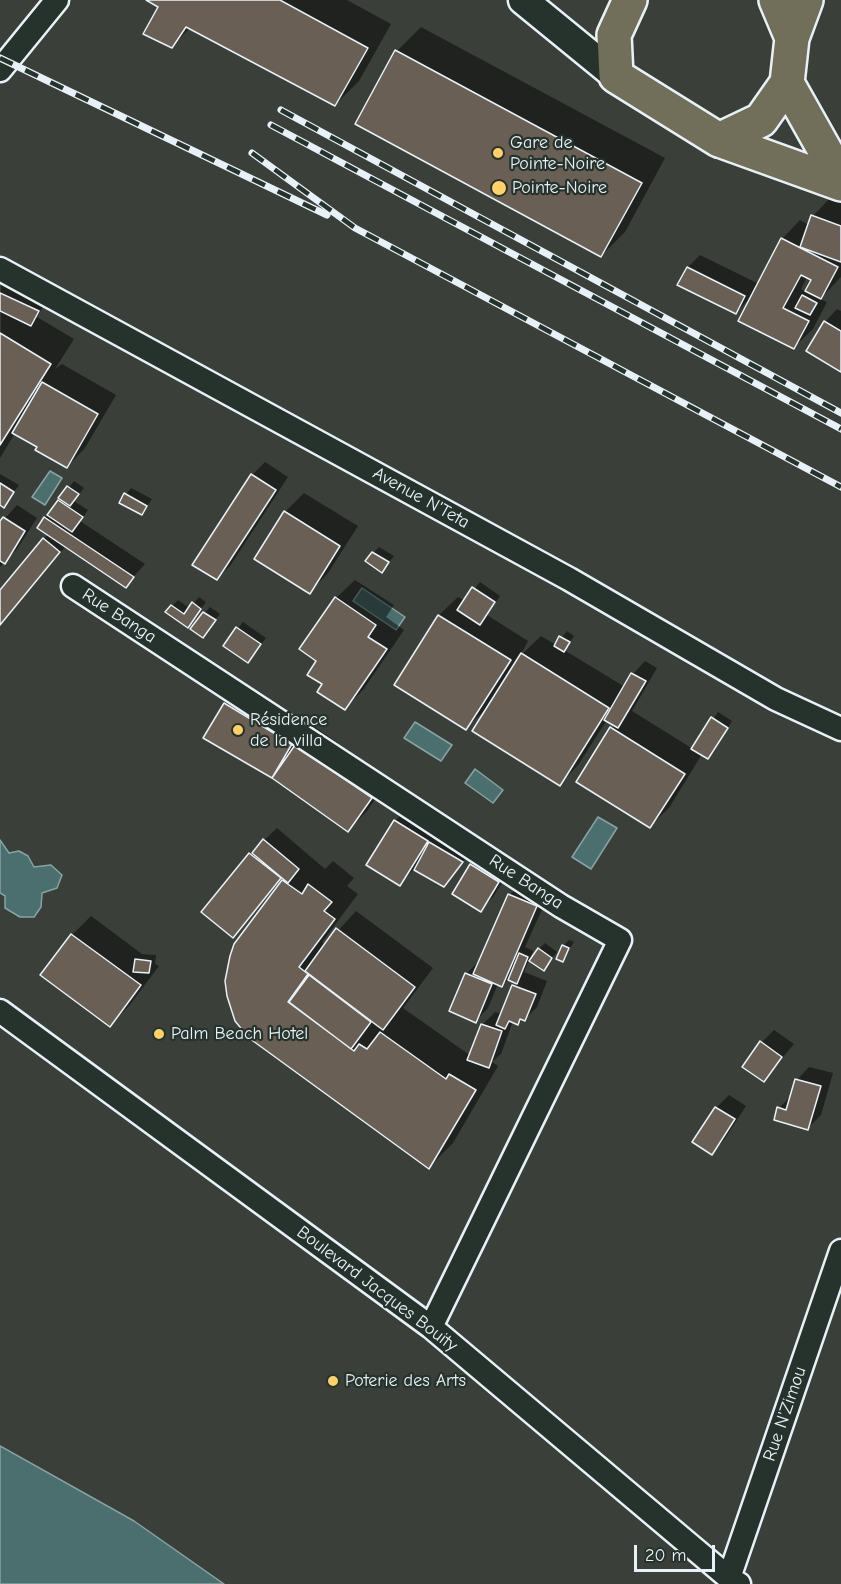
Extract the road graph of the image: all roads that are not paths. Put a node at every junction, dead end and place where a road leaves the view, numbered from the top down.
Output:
1 (57, 0) edge
2 (523, 0) edge
3 (630, 0) edge
4 (776, 0) edge
5 (806, 0) edge
6 (792, 38) junction
7 (0, 70) edge
8 (616, 76) junction
9 (787, 82) junction
10 (719, 140) junction
11 (841, 179) edge
12 (841, 184) edge
13 (0, 269) edge
14 (73, 586) dead end
15 (841, 729) edge
16 (0, 1011) edge
17 (841, 1251) edge
18 (431, 1327) junction
19 (734, 1581) edge

1 - 7 street
2 - 8 street
3 - 8 main road
4 - 6 main road
5 - 6 main road
6 - 9 main road
8 - 10 main road
9 - 10 main road
9 - 11 main road
10 - 12 main road
13 - 15 street, Avenue N'Teta
14 - 18 street, Rue Banga
16 - 18 street, Boulevard Jacques Bouity
17 - 19 street, Rue N'Zimou
18 - 19 street, Boulevard Jacques Bouity

